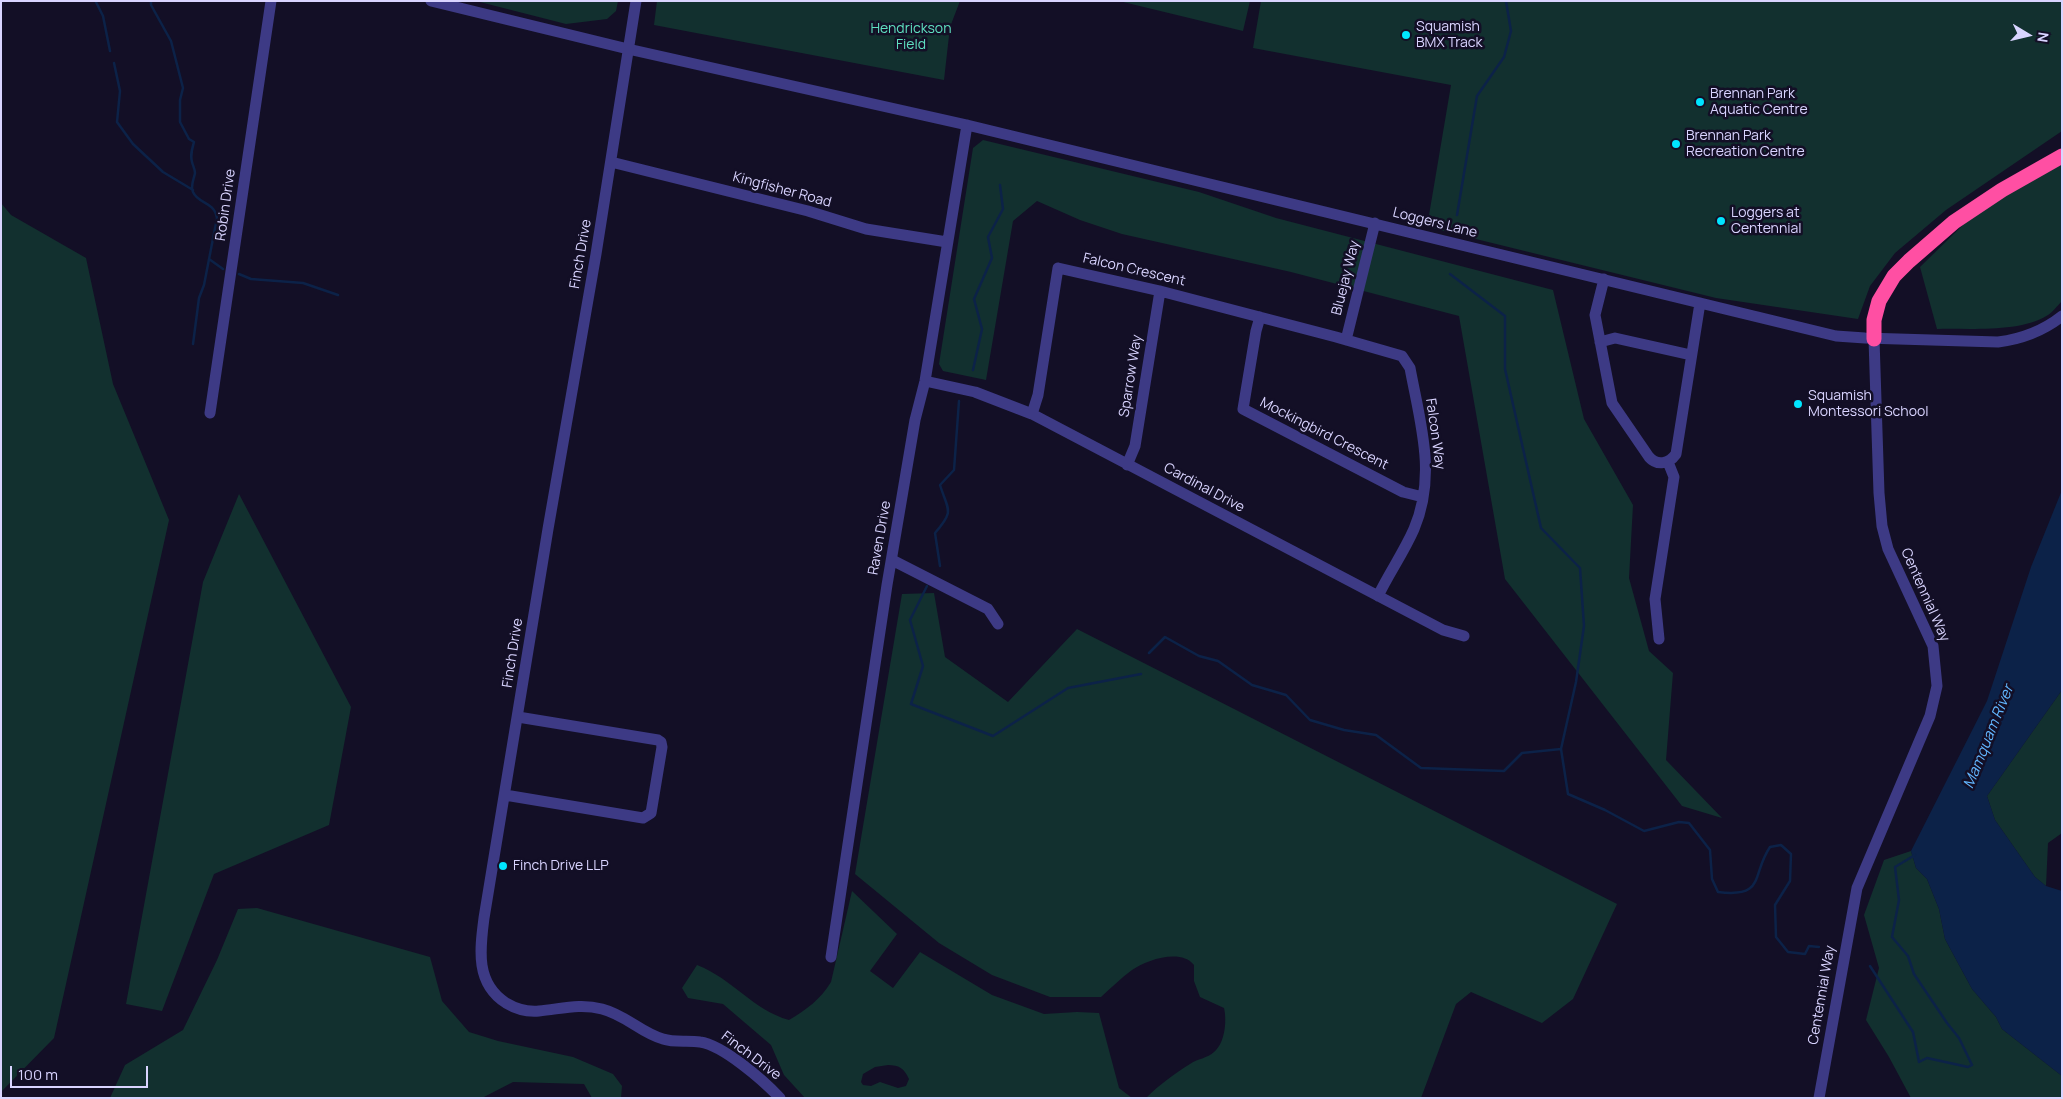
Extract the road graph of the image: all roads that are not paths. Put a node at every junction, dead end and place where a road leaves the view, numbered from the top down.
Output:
1 (271, 1) edge
2 (430, 1) edge
3 (636, 1) edge
4 (628, 49) junction
5 (967, 125) junction
6 (2062, 156) edge
7 (611, 162) junction
8 (1375, 223) junction
9 (947, 242) junction
10 (1604, 279) junction
11 (1160, 291) junction
12 (1700, 303) junction
13 (2062, 316) edge
14 (1260, 317) junction
15 (1874, 339) junction
16 (1346, 340) junction
17 (1600, 342) junction
18 (1691, 355) junction
19 (925, 381) junction
20 (210, 413) dead end
21 (1032, 414) junction
22 (1668, 462) junction
23 (1127, 465) junction
24 (1423, 497) junction
25 (892, 560) junction
26 (1378, 596) junction
27 (998, 624) dead end
28 (1464, 636) dead end
29 (1659, 639) dead end
30 (518, 717) junction
31 (505, 795) junction
32 (831, 957) dead end
33 (780, 1098) edge
34 (1819, 1098) edge

1 - 20 street, Robin Drive
2 - 4 street, Loggers Lane
3 - 4 street, Finch Drive
4 - 5 street, Loggers Lane
4 - 7 street, Finch Drive
5 - 8 street, Loggers Lane
5 - 9 street, Raven Drive
6 - 15 highway
7 - 9 street, Kingfisher Road
7 - 30 street, Finch Drive
8 - 10 street, Loggers Lane
8 - 16 street, Bluejay Way
9 - 19 street, Raven Drive
10 - 12 street, Loggers Lane
10 - 17 street
11 - 14 street, Falcon Crescent
11 - 21 street, Falcon Crescent
11 - 23 street, Sparrow Way
12 - 15 street, Loggers Lane
12 - 18 street
13 - 15 street
14 - 16 street, Falcon Crescent
14 - 24 street, Mockingbird Crescent
15 - 34 street, Centennial Way
16 - 24 street, Falcon Way
17 - 18 street
17 - 22 street
18 - 22 street
19 - 21 street, Cardinal Drive
19 - 25 street, Raven Drive
21 - 23 street, Cardinal Drive
22 - 29 street
23 - 26 street, Cardinal Drive
24 - 26 street, Falcon Way
25 - 27 street
25 - 32 street, Raven Drive
26 - 28 street, Cardinal Drive
30 - 31 street, Finch Drive
30 - 31 street
31 - 33 street, Finch Drive

